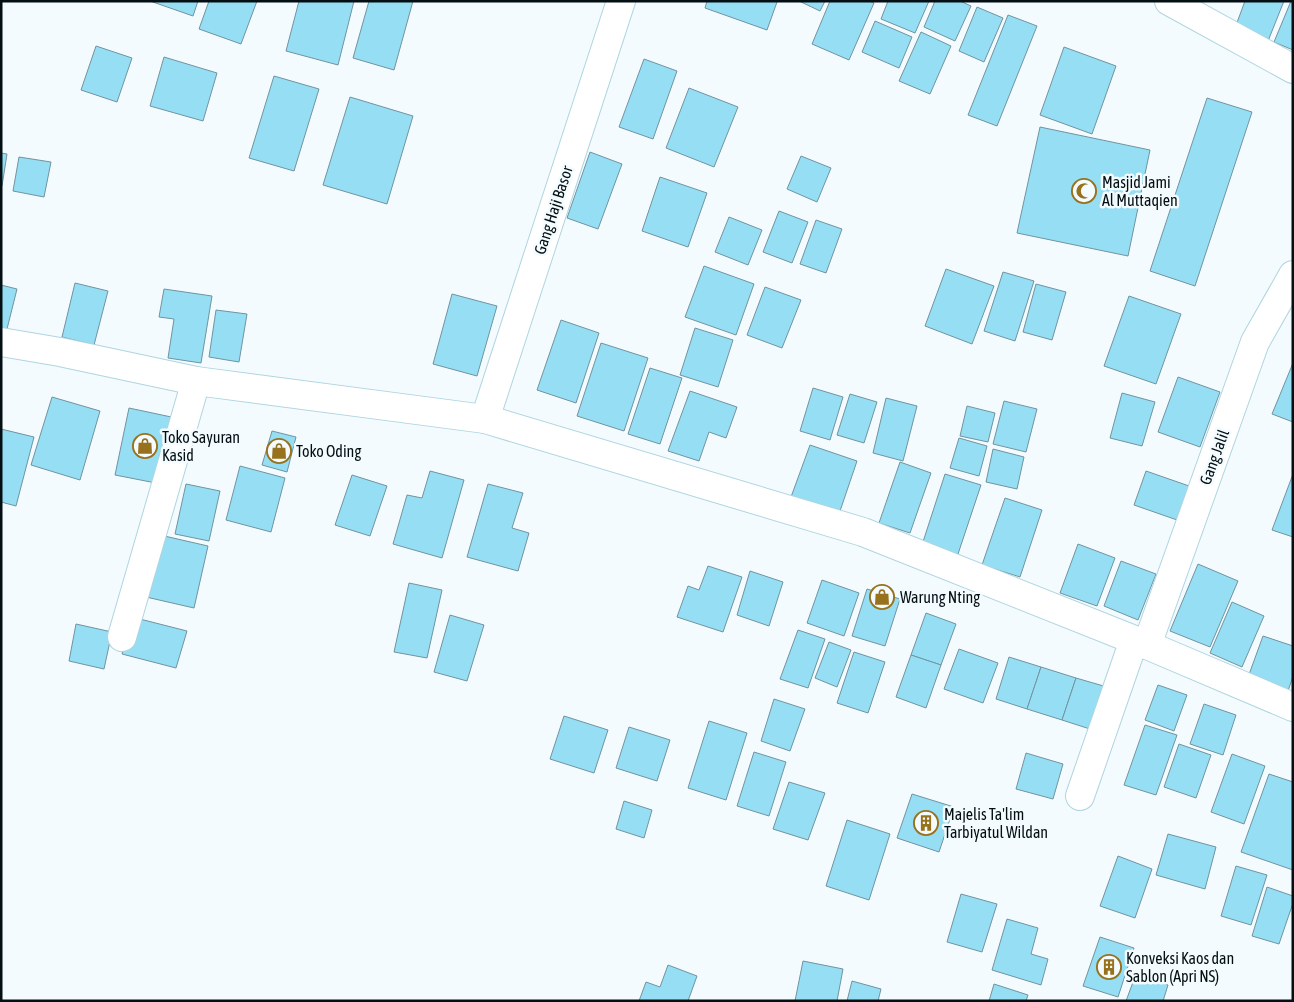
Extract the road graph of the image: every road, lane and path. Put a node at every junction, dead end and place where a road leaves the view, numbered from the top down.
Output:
1 (621, 1) edge
2 (1169, 1) edge
3 (1293, 69) edge
4 (1293, 275) edge
5 (1, 342) edge
6 (196, 381) junction
7 (485, 420) junction
8 (122, 637) dead end
9 (1141, 642) junction
10 (1293, 707) edge
11 (1080, 796) dead end

1 - 7 street, Gang Haji Basor
2 - 3 street
4 - 9 street, Gang Jalil
5 - 6 street
6 - 7 street
6 - 8 street
7 - 9 street
9 - 10 street
9 - 11 street, Gang Jalil

